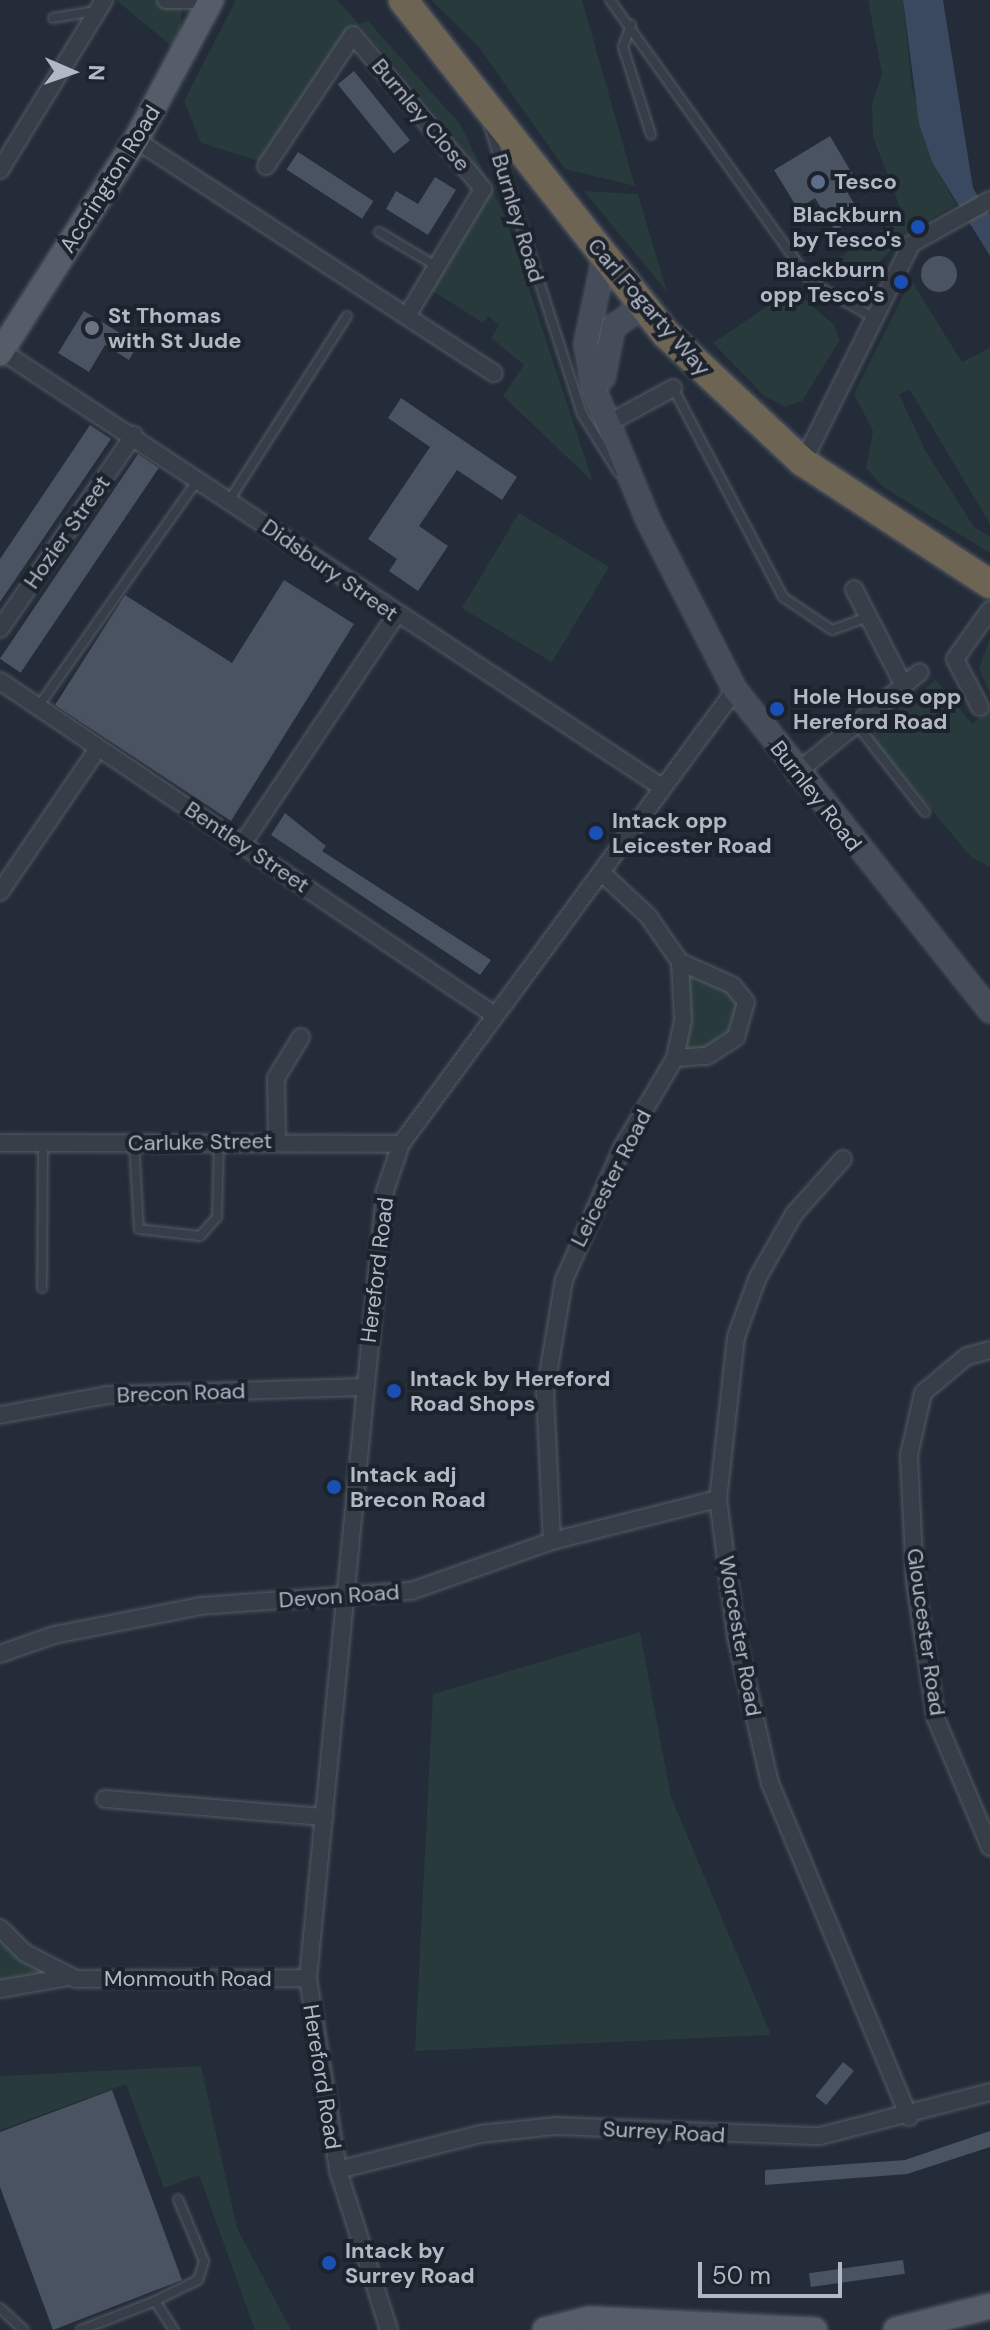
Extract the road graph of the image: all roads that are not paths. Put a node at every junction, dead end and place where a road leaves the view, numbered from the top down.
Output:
1 (166, 0) edge
2 (211, 0) edge
3 (403, 0) edge
4 (610, 0) edge
5 (99, 5) edge
6 (53, 18) dead end
7 (631, 25) junction
8 (475, 85) junction
9 (651, 135) dead end
10 (136, 140) junction
11 (266, 166) dead end
12 (0, 170) edge
13 (990, 200) edge
14 (379, 232) dead end
15 (604, 259) junction
16 (436, 266) junction
17 (643, 306) junction
18 (347, 316) dead end
19 (407, 316) junction
20 (871, 316) junction
21 (0, 351) edge
22 (494, 373) dead end
23 (673, 388) joint
24 (609, 423) junction
25 (134, 435) junction
26 (803, 462) junction
27 (198, 479) junction
28 (230, 499) junction
29 (648, 520) junction
30 (990, 584) edge
31 (854, 589) dead end
32 (990, 610) edge
33 (395, 617) junction
34 (868, 617) junction
35 (0, 629) edge
36 (920, 672) dead end
37 (0, 681) edge
38 (904, 686) junction
39 (735, 690) junction
40 (980, 707) dead end
41 (37, 708) junction
42 (856, 724) junction
43 (97, 750) junction
44 (795, 774) junction
45 (660, 786) junction
46 (925, 812) dead end
47 (243, 843) junction
48 (603, 874) junction
49 (0, 892) edge
50 (680, 962) junction
51 (990, 1011) edge
52 (493, 1014) junction
53 (301, 1037) dead end
54 (675, 1058) junction
55 (219, 1141) junction
56 (277, 1141) junction
57 (0, 1143) edge
58 (134, 1143) junction
59 (43, 1144) junction
60 (401, 1144) junction
61 (843, 1159) dead end
62 (42, 1288) dead end
63 (990, 1350) edge
64 (363, 1387) junction
65 (0, 1415) edge
66 (718, 1499) junction
67 (552, 1541) junction
68 (347, 1597) junction
69 (0, 1654) edge
70 (105, 1799) dead end
71 (324, 1817) junction
72 (990, 1847) edge
73 (0, 1928) edge
74 (69, 1977) junction
75 (308, 1978) junction
76 (0, 1989) edge
77 (990, 2092) edge
78 (909, 2117) junction
79 (338, 2170) junction
80 (178, 2199) dead end
81 (155, 2301) junction
82 (990, 2306) edge
83 (0, 2308) edge
84 (557, 2328) edge
85 (909, 2328) edge
86 (24, 2330) edge
87 (81, 2330) edge
88 (174, 2330) edge
89 (389, 2330) edge
90 (815, 2330) edge

1 - 2 street
2 - 10 main road, Accrington Road
3 - 8 highway, Carl Fogarty Way
4 - 7 lane
5 - 6 lane
5 - 12 street
7 - 9 lane
7 - 20 lane
8 - 15 highway, Carl Fogarty Way
8 - 29 lane, Burnley Road
10 - 19 street
10 - 21 main road, Accrington Road
11 - 16 street, Burnley Close
13 - 20 street
14 - 16 lane
15 - 17 highway, Carl Fogarty Way
15 - 24 street, Burnley Road
16 - 19 street, Burnley Close
17 - 24 street, Burnley Road
17 - 26 highway, Carl Fogarty Way
18 - 28 lane
19 - 22 street
20 - 26 street
21 - 25 street, Didsbury Street
23 - 24 street
23 - 34 lane
24 - 29 street, Burnley Road
25 - 27 street, Didsbury Street
25 - 35 street, Hozier Street
26 - 30 highway, Carl Fogarty Way
27 - 28 street, Didsbury Street
27 - 41 lane
28 - 33 street, Didsbury Street
29 - 39 street, Burnley Road
31 - 34 street
32 - 40 street
33 - 45 street, Didsbury Street
33 - 47 street
34 - 38 street
36 - 38 street
37 - 41 street, Bentley Street
38 - 42 street
39 - 44 street, Burnley Road
39 - 45 street, Hereford Road
41 - 43 street, Bentley Street
42 - 44 street
42 - 46 lane
43 - 47 street, Bentley Street
43 - 49 street
44 - 51 street, Burnley Road
45 - 48 street, Hereford Road
47 - 52 street, Bentley Street
48 - 50 street
48 - 52 street, Hereford Road
50 - 54 street, Leicester Road
50 - 54 street
52 - 60 street, Hereford Road
53 - 56 street
54 - 67 street, Leicester Road
55 - 56 street, Carluke Street
55 - 58 street, Carluke Street
55 - 58 lane
56 - 60 street, Carluke Street
57 - 59 street, Carluke Street
58 - 59 street, Carluke Street
59 - 62 lane
60 - 64 street, Hereford Road
61 - 66 street, Worcester Road
63 - 72 street, Gloucester Road
64 - 65 street, Brecon Road
64 - 68 street, Hereford Road
66 - 67 street, Devon Road
66 - 78 street, Worcester Road
67 - 68 street, Devon Road
68 - 69 street, Devon Road
68 - 71 street, Hereford Road
70 - 71 street
71 - 75 street, Hereford Road
73 - 74 street, Monmouth Road
74 - 75 street, Monmouth Road
74 - 76 street, Monmouth Road
75 - 79 street, Hereford Road
77 - 78 street, Surrey Road
78 - 79 street, Surrey Road
79 - 89 street, Hereford Road
80 - 81 lane
81 - 87 lane
81 - 88 lane
82 - 85 main road
83 - 86 lane
84 - 90 main road

